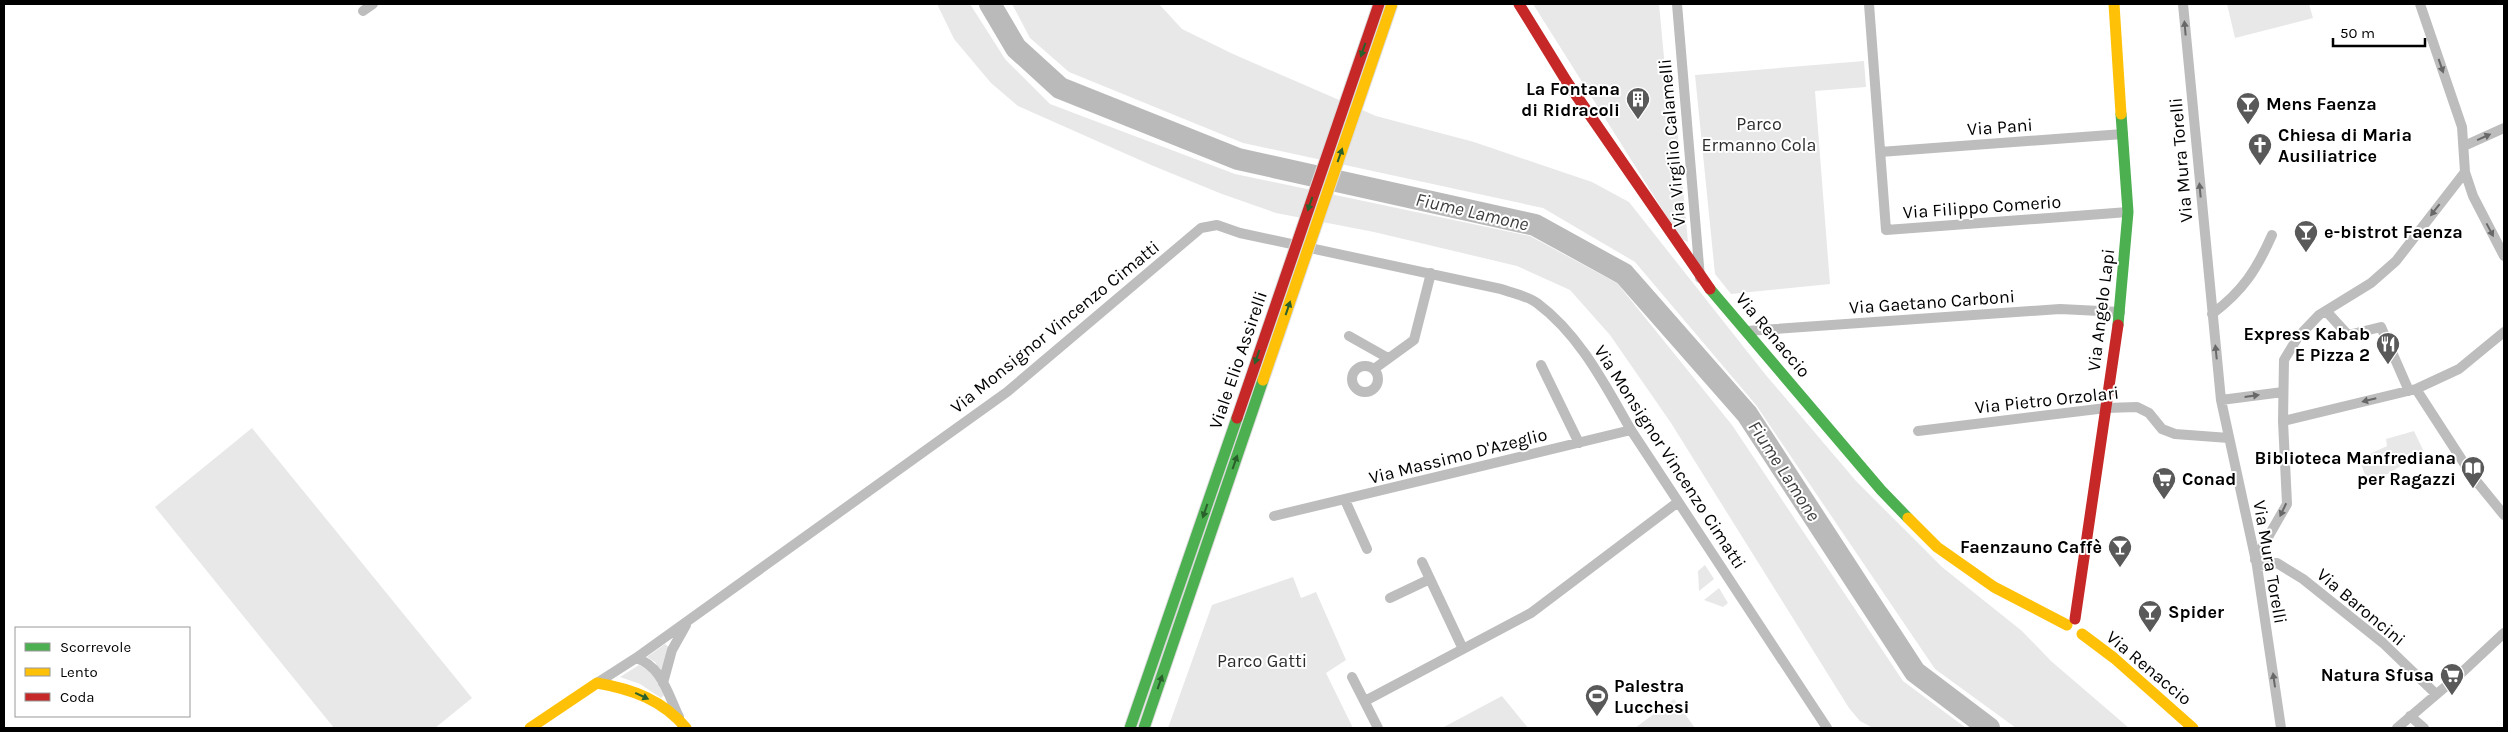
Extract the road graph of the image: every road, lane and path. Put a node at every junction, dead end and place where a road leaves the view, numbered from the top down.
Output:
1 (374, 4) edge
2 (1379, 4) edge
3 (1392, 4) edge
4 (1519, 4) edge
5 (1677, 4) edge
6 (1869, 4) edge
7 (2114, 4) edge
8 (2183, 4) edge
9 (2420, 4) edge
10 (363, 11) dead end
11 (2504, 128) edge
12 (2123, 134) junction
13 (2464, 146) junction
14 (1880, 152) junction
15 (2465, 172) junction
16 (2128, 212) junction
17 (2272, 235) dead end
18 (2504, 256) edge
19 (1431, 274) junction
20 (1701, 278) junction
21 (2326, 311) junction
22 (2120, 312) junction
23 (2212, 314) junction
24 (1747, 331) junction
25 (2504, 332) edge
26 (1350, 336) dead end
27 (1388, 358) junction
28 (1541, 366) dead end
29 (1374, 369) dead end
30 (2413, 390) junction
31 (2283, 392) junction
32 (2221, 400) junction
33 (2106, 408) junction
34 (2282, 421) junction
35 (1631, 430) junction
36 (1918, 431) dead end
37 (2229, 438) junction
38 (1580, 443) junction
39 (1345, 500) junction
40 (1678, 502) junction
41 (2504, 515) edge
42 (1274, 516) dead end
43 (1367, 550) dead end
44 (1422, 562) dead end
45 (2256, 563) junction
46 (1430, 579) junction
47 (1390, 598) dead end
48 (687, 622) junction
49 (2071, 622) junction
50 (2504, 633) edge
51 (1463, 649) junction
52 (636, 658) junction
53 (1352, 677) dead end
54 (597, 683) junction
55 (663, 684) junction
56 (2436, 694) junction
57 (1365, 701) junction
58 (2410, 716) junction
59 (683, 725) edge
60 (530, 728) edge
61 (1130, 728) edge
62 (1144, 728) edge
63 (1378, 728) edge
64 (1827, 728) edge
65 (2193, 728) edge
66 (2281, 728) edge
67 (2397, 728) edge
68 (2424, 728) edge

1 - 10 street
2 -> 61 street, Viale Elio Assirelli, bridge
62 -> 3 street, Viale Elio Assirelli, bridge
4 - 20 street, Via Renaccio
5 - 20 street, Via Virgilio Calamelli
6 - 14 street, Via Filippo Comerio
7 - 12 street, Via Angelo Lapi
23 -> 8 street, Via Mura Torelli
9 -> 13 street
13 -> 11 street
12 - 14 street, Via Pani
12 - 16 street, Via Angelo Lapi
13 - 15 street
14 - 16 street, Via Filippo Comerio
15 -> 18 street
15 -> 21 street
16 - 22 street, Via Angelo Lapi
17 - 23 street
19 - 27 street
19 - 35 street, Via Monsignor Vincenzo Cimatti
19 - 48 street, Via Monsignor Vincenzo Cimatti
20 - 24 street, Via Renaccio
21 - 30 street
21 - 31 street
22 - 24 street, Via Gaetano Carboni
22 - 33 street, Via Angelo Lapi
32 -> 23 street, Via Mura Torelli
24 - 49 street, Via Renaccio
25 - 30 street
26 - 27 street
27 - 29 street
28 - 38 street, Via Massimo D'Azeglio
30 -> 34 street
30 - 41 street
32 -> 31 street
31 - 34 street
32 - 37 street, Via Mura Torelli
33 - 36 street, Via Pietro Orzolari
33 - 37 street, Via Pietro Orzolari
33 - 49 street, Via Angelo Lapi
34 -> 45 street
35 - 38 street, Via Massimo D'Azeglio
35 - 40 street, Via Monsignor Vincenzo Cimatti
37 - 45 street, Via Mura Torelli
38 - 39 street, Via Massimo D'Azeglio
39 - 42 street, Via Massimo D'Azeglio
39 - 43 street
40 - 51 street
40 - 64 street, Via Monsignor Vincenzo Cimatti
44 - 46 street
45 - 56 street, Via Baroncini
66 -> 45 street, Via Mura Torelli
46 - 47 street
46 - 51 street
48 - 52 street, Via Monsignor Vincenzo Cimatti
48 - 55 street, Via Monsignor Vincenzo Cimatti
49 - 65 street, Via Renaccio
50 - 56 street
51 - 57 street
52 - 54 street, Via Monsignor Vincenzo Cimatti
52 - 55 street
53 - 57 street
54 -> 59 street
54 - 60 street
55 - 59 street
56 - 58 street
57 - 63 street
58 - 67 street
58 - 68 street

